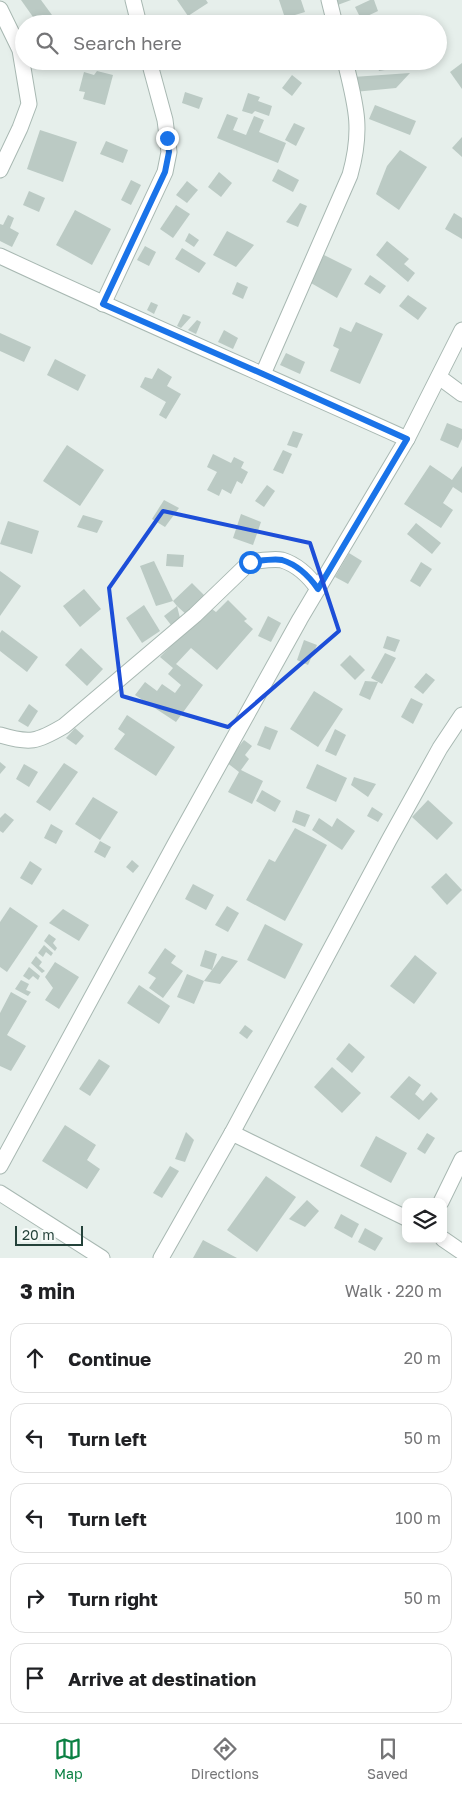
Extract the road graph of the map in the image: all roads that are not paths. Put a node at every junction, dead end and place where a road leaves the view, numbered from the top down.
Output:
1 (133, 0) edge
2 (329, 0) edge
3 (0, 9) edge
4 (137, 15) edge
5 (333, 15) edge
6 (15, 40) edge
7 (23, 70) edge
8 (151, 70) edge
9 (346, 70) edge
10 (0, 170) edge
11 (0, 256) edge
12 (103, 304) junction
13 (462, 330) edge
14 (263, 374) junction
15 (439, 377) junction
16 (462, 394) edge
17 (407, 439) junction
18 (318, 589) junction
19 (462, 715) edge
20 (0, 735) edge
21 (232, 1133) junction
22 (462, 1159) edge
23 (0, 1166) edge
24 (0, 1193) edge
25 (443, 1198) edge
26 (402, 1216) edge
27 (447, 1242) edge
28 (462, 1252) edge
29 (102, 1258) edge
30 (161, 1258) edge

1 - 4 street
2 - 5 street
3 - 6 street
7 - 10 street
8 - 12 street
9 - 14 street
11 - 12 street
12 - 14 street
13 - 15 street
14 - 17 street
15 - 16 street
15 - 17 street
17 - 18 street
18 - 20 street
18 - 23 street
19 - 21 street
21 - 26 street
21 - 30 street
22 - 25 street
24 - 29 street
27 - 28 street

